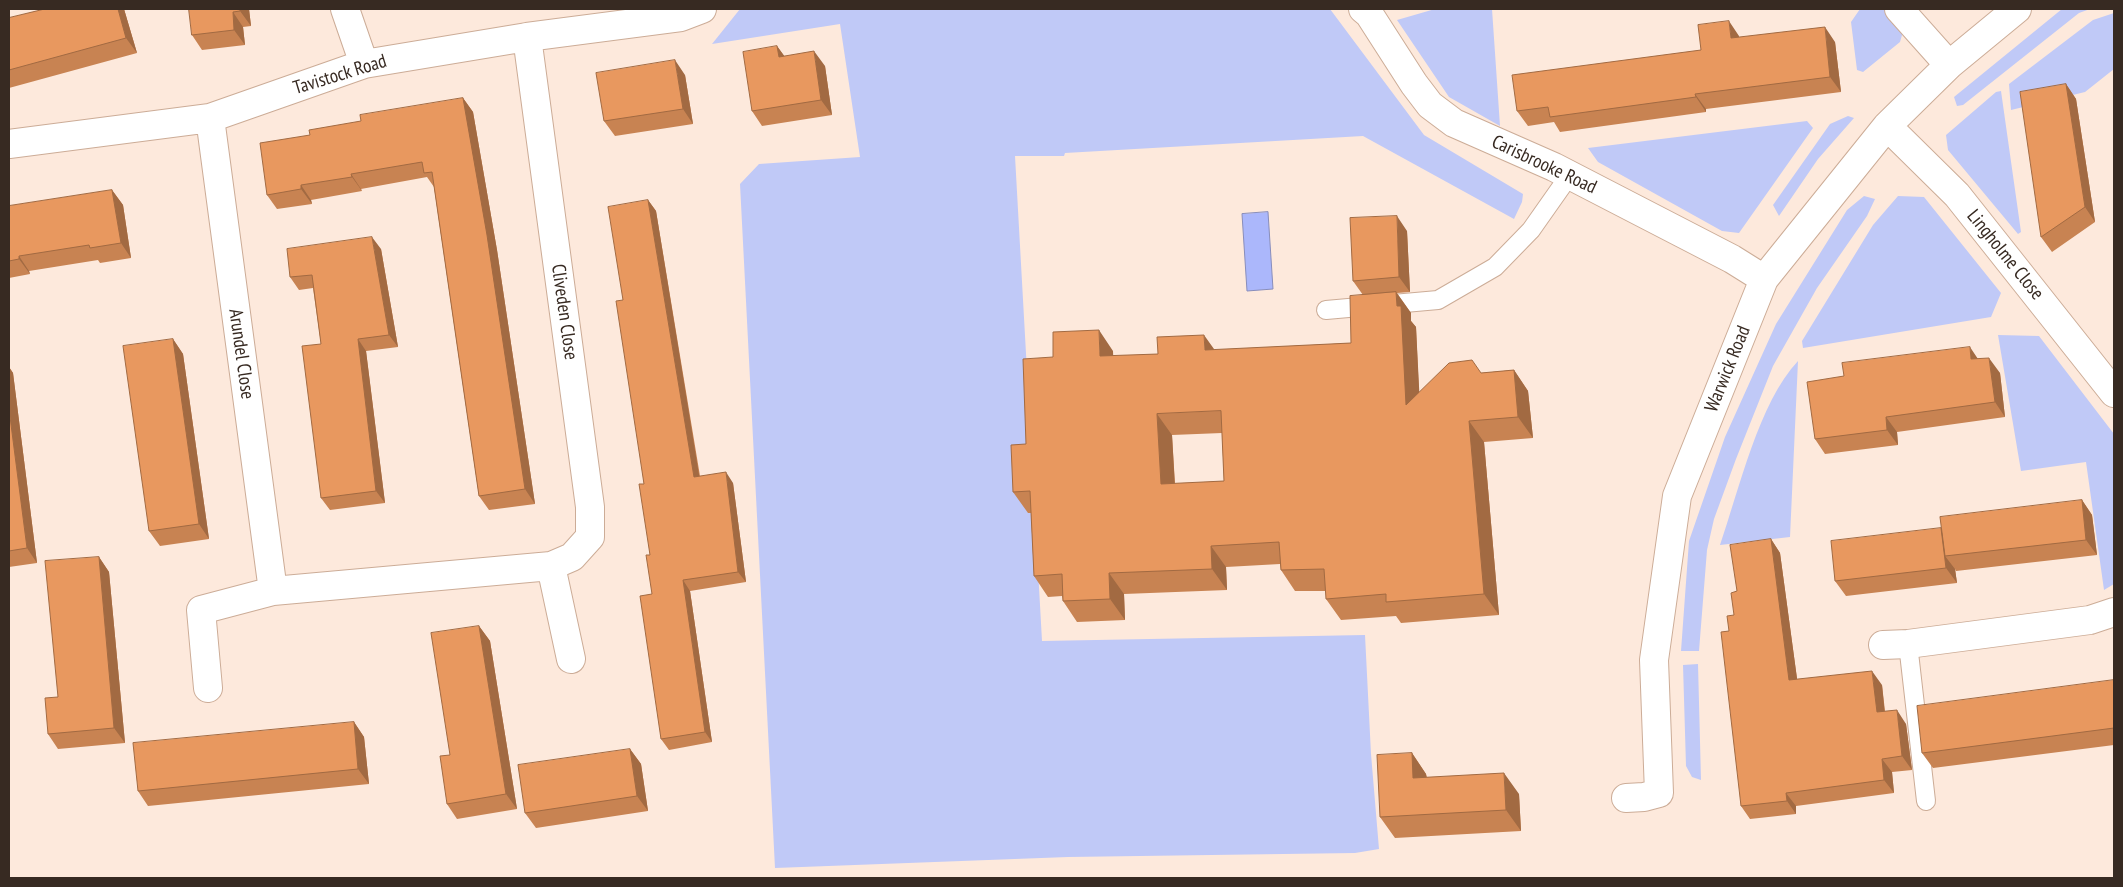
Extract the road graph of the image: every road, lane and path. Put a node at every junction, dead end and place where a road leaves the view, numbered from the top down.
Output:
1 (344, 9) edge
2 (702, 9) edge
3 (1899, 9) edge
4 (2017, 9) edge
5 (1372, 10) edge
6 (527, 38) junction
7 (364, 64) junction
8 (1949, 65) junction
9 (210, 118) junction
10 (1887, 126) junction
11 (9, 144) edge
12 (1570, 176) junction
13 (1764, 279) junction
14 (1326, 310) dead end
15 (2114, 393) edge
16 (551, 566) junction
17 (273, 591) junction
18 (2114, 612) edge
19 (1896, 644) joint
20 (571, 659) dead end
21 (208, 688) dead end
22 (1626, 798) dead end
23 (1926, 801) dead end

1 - 7 street
2 - 6 street, Tavistock Road
3 - 8 street
4 - 8 street, Warwick Road
5 - 12 street, Carisbrooke Road
6 - 7 street, Tavistock Road
6 - 16 street, Cliveden Close
7 - 9 street, Tavistock Road
8 - 10 street, Warwick Road
9 - 11 street, Tavistock Road
9 - 17 street, Arundel Close
10 - 13 street, Warwick Road
10 - 15 street, Lingholme Close
12 - 13 street, Carisbrooke Road
12 - 14 lane
13 - 22 street, Warwick Road
16 - 17 street, Cliveden Close
16 - 20 street
17 - 21 street, Cliveden Close
18 - 19 street
19 - 23 lane

